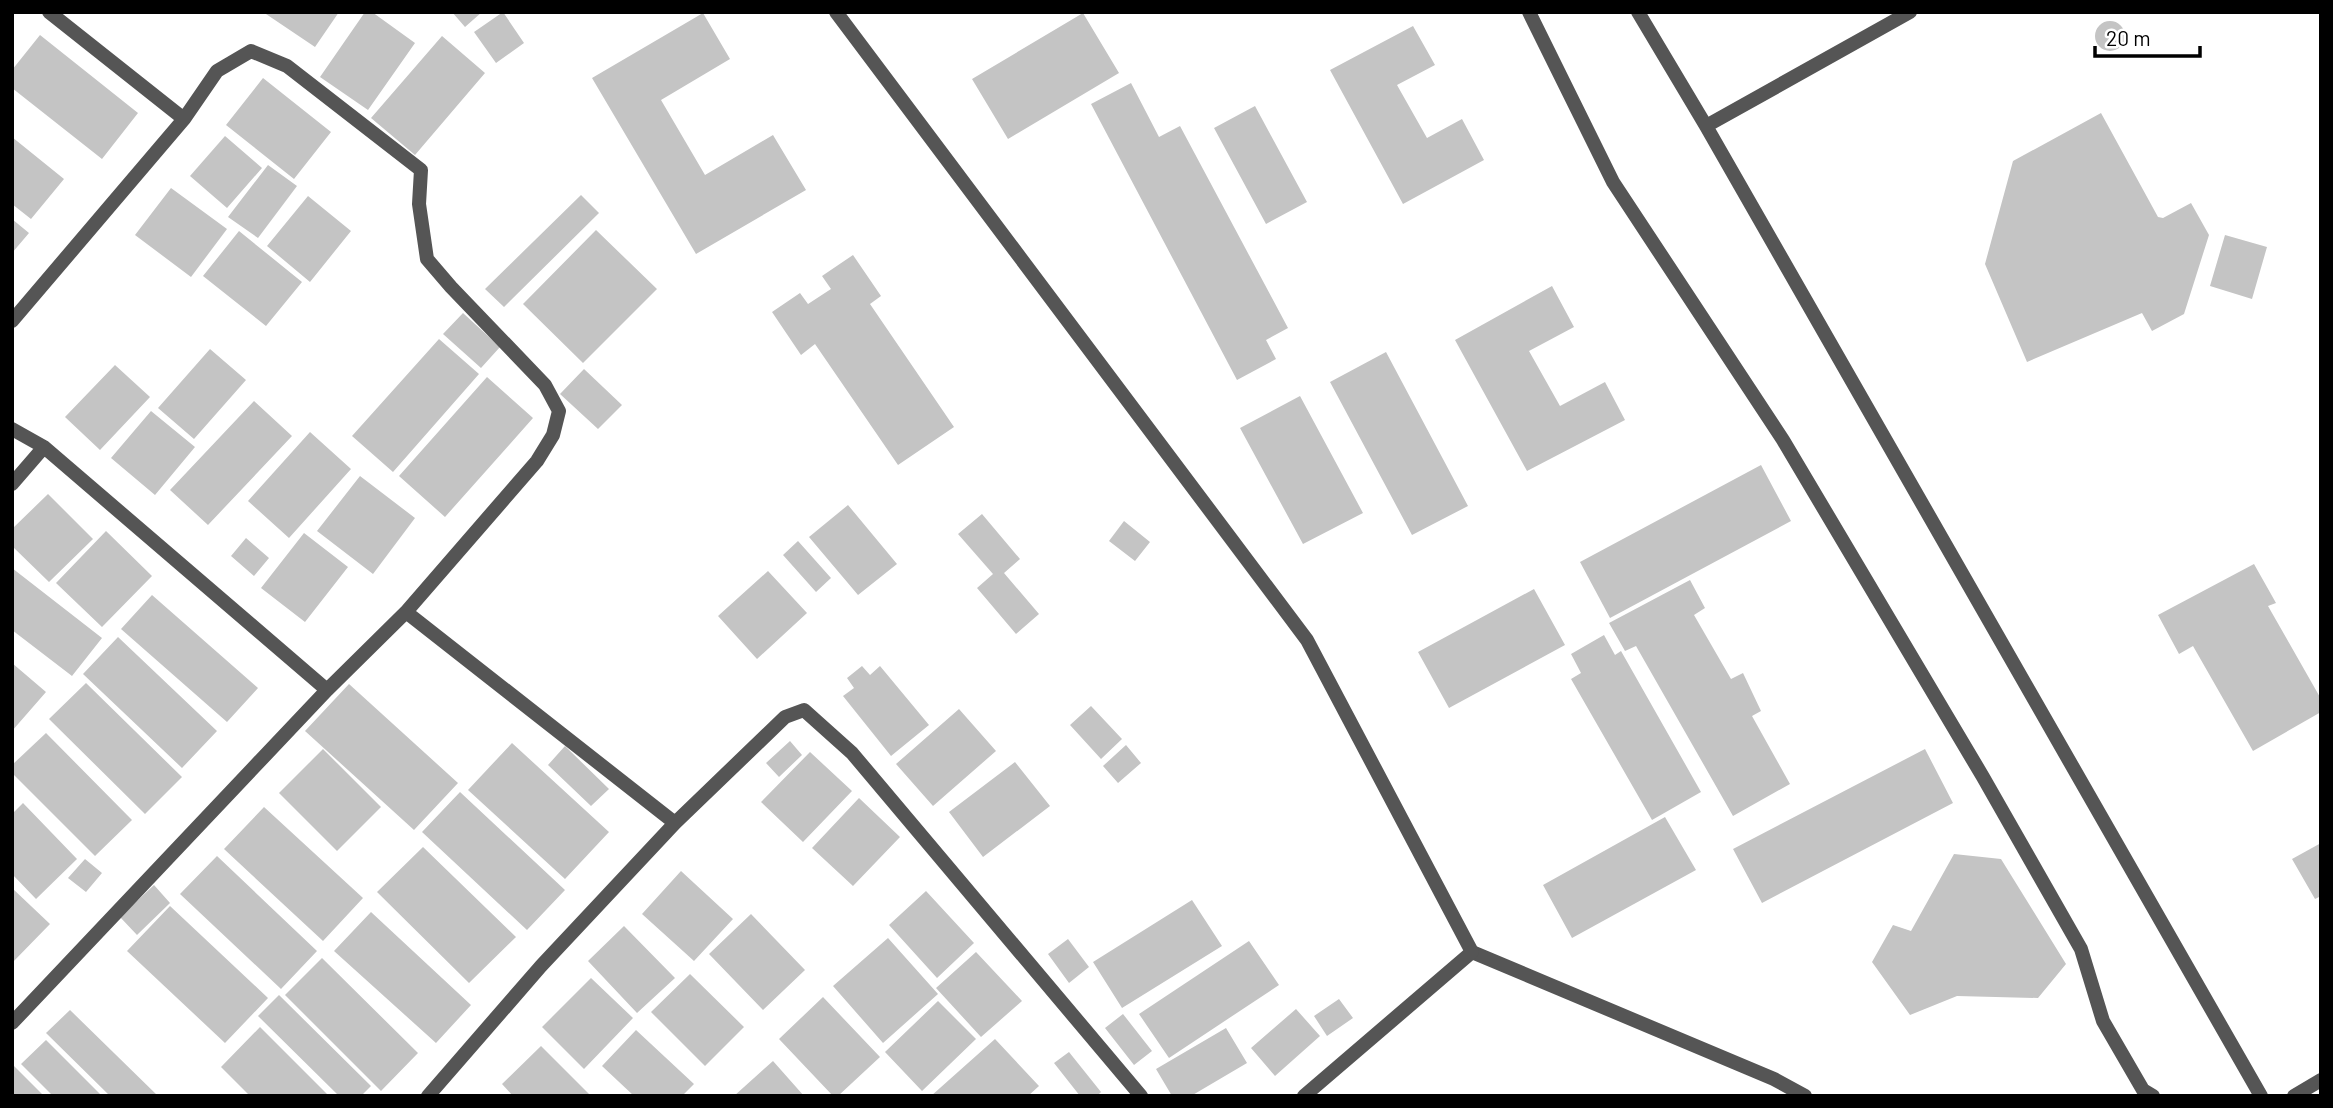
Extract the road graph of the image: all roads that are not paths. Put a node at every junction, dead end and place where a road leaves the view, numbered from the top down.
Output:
1 (49, 12) edge
2 (836, 12) edge
3 (1529, 12) edge
4 (1638, 12) edge
5 (1910, 12) edge
6 (184, 119) junction
7 (1706, 126) junction
8 (12, 321) edge
9 (12, 429) edge
10 (44, 447) junction
11 (12, 484) edge
12 (407, 612) junction
13 (327, 690) junction
14 (676, 823) junction
15 (1472, 952) junction
16 (12, 1023) edge
17 (2321, 1080) edge
18 (428, 1096) edge
19 (1142, 1096) edge
20 (1304, 1096) edge
21 (1805, 1096) edge
22 (2154, 1096) edge
23 (2261, 1096) edge
24 (2294, 1096) edge

1 - 6 street
2 - 15 street
3 - 22 street
4 - 7 street
5 - 7 street
6 - 8 street
6 - 12 street
7 - 23 street
9 - 10 street
10 - 11 street
10 - 13 street
12 - 13 street
12 - 14 street
13 - 16 street
14 - 18 street
14 - 19 street
15 - 20 street
15 - 21 street
17 - 24 street

